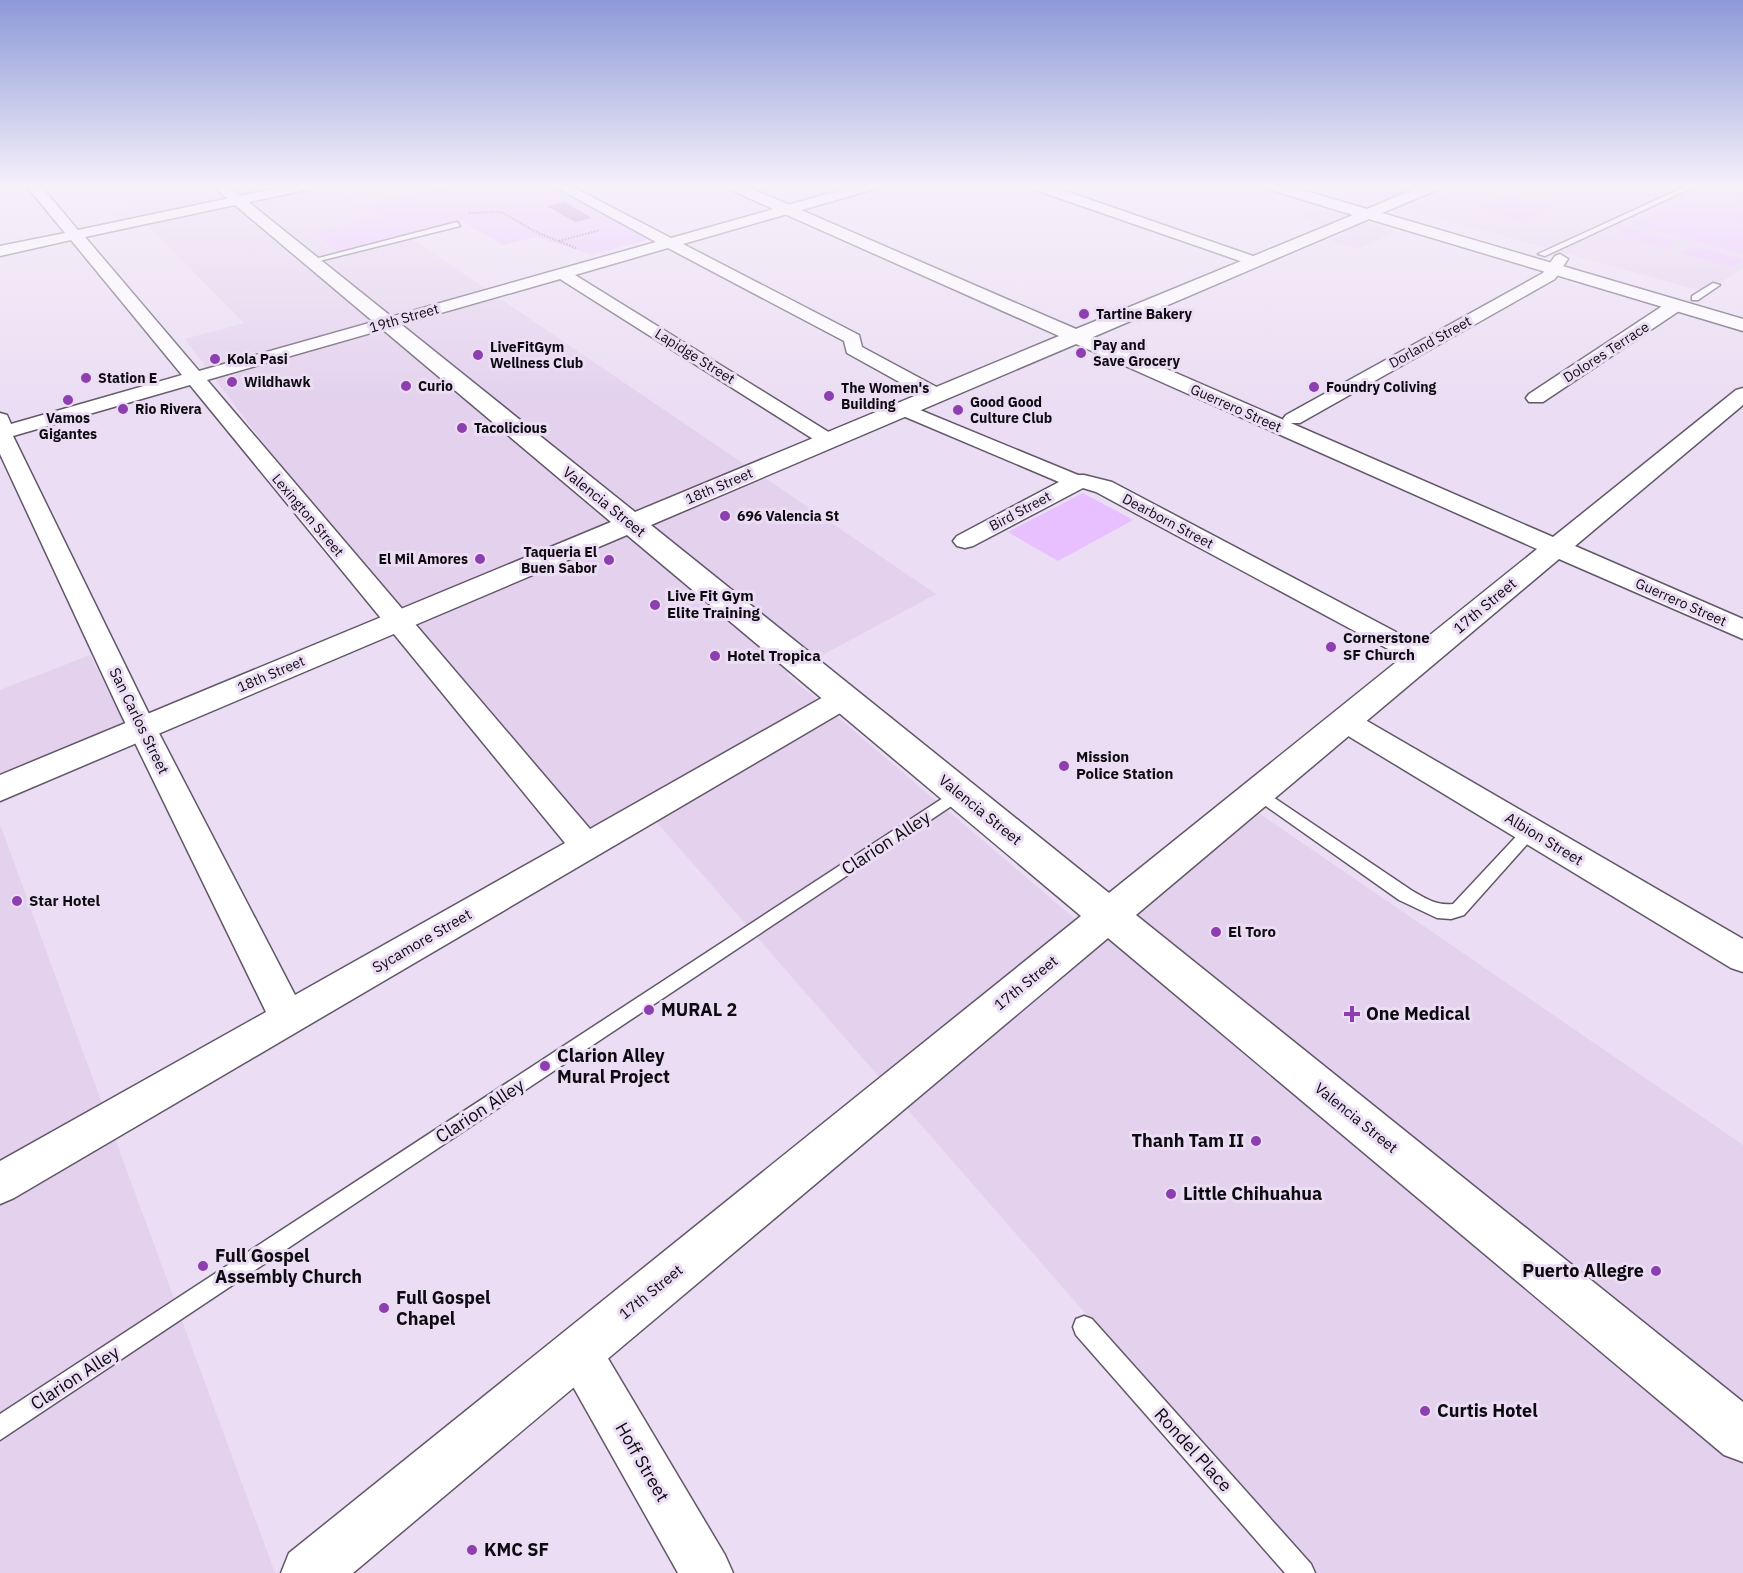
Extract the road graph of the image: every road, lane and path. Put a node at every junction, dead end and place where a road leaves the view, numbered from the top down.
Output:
1 (95, 257) edge
2 (307, 257) edge
3 (325, 257) edge
4 (616, 257) edge
5 (699, 257) edge
6 (907, 257) edge
7 (1244, 257) edge
8 (1263, 257) edge
9 (1539, 257) edge
10 (1559, 257) edge
11 (311, 261) junction
12 (1254, 261) junction
13 (1552, 261) junction
14 (562, 273) junction
15 (1716, 285) dead end
16 (1695, 298) junction
17 (1676, 305) junction
18 (1743, 312) edge
19 (386, 322) junction
20 (1743, 325) edge
21 (1082, 334) junction
22 (194, 377) junction
23 (1743, 394) edge
24 (936, 395) junction
25 (1536, 398) dead end
26 (903, 409) junction
27 (1293, 419) junction
28 (1, 428) edge
29 (828, 440) junction
30 (1076, 482) junction
31 (630, 523) junction
32 (965, 541) dead end
33 (1563, 541) junction
34 (1743, 611) edge
35 (397, 621) junction
36 (1743, 630) edge
37 (1423, 657) junction
38 (844, 698) junction
39 (1345, 721) junction
40 (142, 728) junction
41 (0, 789) edge
42 (960, 793) junction
43 (1258, 793) junction
44 (1531, 831) junction
45 (585, 845) junction
46 (1110, 915) junction
47 (1743, 957) edge
48 (288, 1020) junction
49 (0, 1184) edge
50 (1084, 1327) dead end
51 (578, 1351) junction
52 (0, 1428) edge
53 (1743, 1436) edge
54 (309, 1573) edge
55 (707, 1573) edge
56 (1302, 1573) edge

1 - 22 street, Lexington Street
2 - 11 street, Valencia Street
3 - 11 lane
4 - 14 street, 19th Street
5 - 24 street
6 - 21 street, Guerrero Street
7 - 12 street
8 - 12 street, 18th Street
9 - 13 street
10 - 13 lane
11 - 19 street, Valencia Street
12 - 21 street, 18th Street
13 - 16 street
13 - 17 street
13 - 27 street, Dorland Street
14 - 19 street, 19th Street
14 - 29 street, Lapidge Street
15 - 16 lane
16 - 18 street
17 - 20 street
17 - 25 street, Dolores Terrace
19 - 22 street, 19th Street
19 - 31 street, Valencia Street
21 - 24 street, 18th Street
21 - 27 street, Guerrero Street
21 - 33 street, Guerrero Street
22 - 28 street, 19th Street
22 - 35 street, Lexington Street
23 - 33 street, 17th Street
24 - 26 street, 18th Street
26 - 29 street, 18th Street
26 - 30 street, Dearborn Street
27 - 33 street, Guerrero Street
28 - 40 street, San Carlos Street
29 - 31 street, 18th Street
30 - 32 street, Bird Street
30 - 37 street, Dearborn Street
31 - 35 street, 18th Street
31 - 38 street, Valencia Street
33 - 34 street, Guerrero Street
33 - 36 street, Guerrero Street
33 - 37 street, 17th Street
35 - 40 street, 18th Street
35 - 45 street, Lexington Street
37 - 39 street, 17th Street
38 - 42 street, Valencia Street
38 - 45 street, Sycamore Street
39 - 43 street, 17th Street
39 - 44 street, Albion Street
40 - 41 street, 18th Street
40 - 48 street, San Carlos Street
42 - 46 street, Valencia Street
42 - 52 lane, Clarion Alley
43 - 44 lane
43 - 46 street, 17th Street
44 - 47 street, Albion Street
45 - 48 street, Sycamore Street
46 - 51 street, 17th Street
46 - 53 street, Valencia Street
48 - 49 street, Sycamore Street
50 - 56 lane, Rondel Place
51 - 54 street, 17th Street
51 - 55 street, Hoff Street

